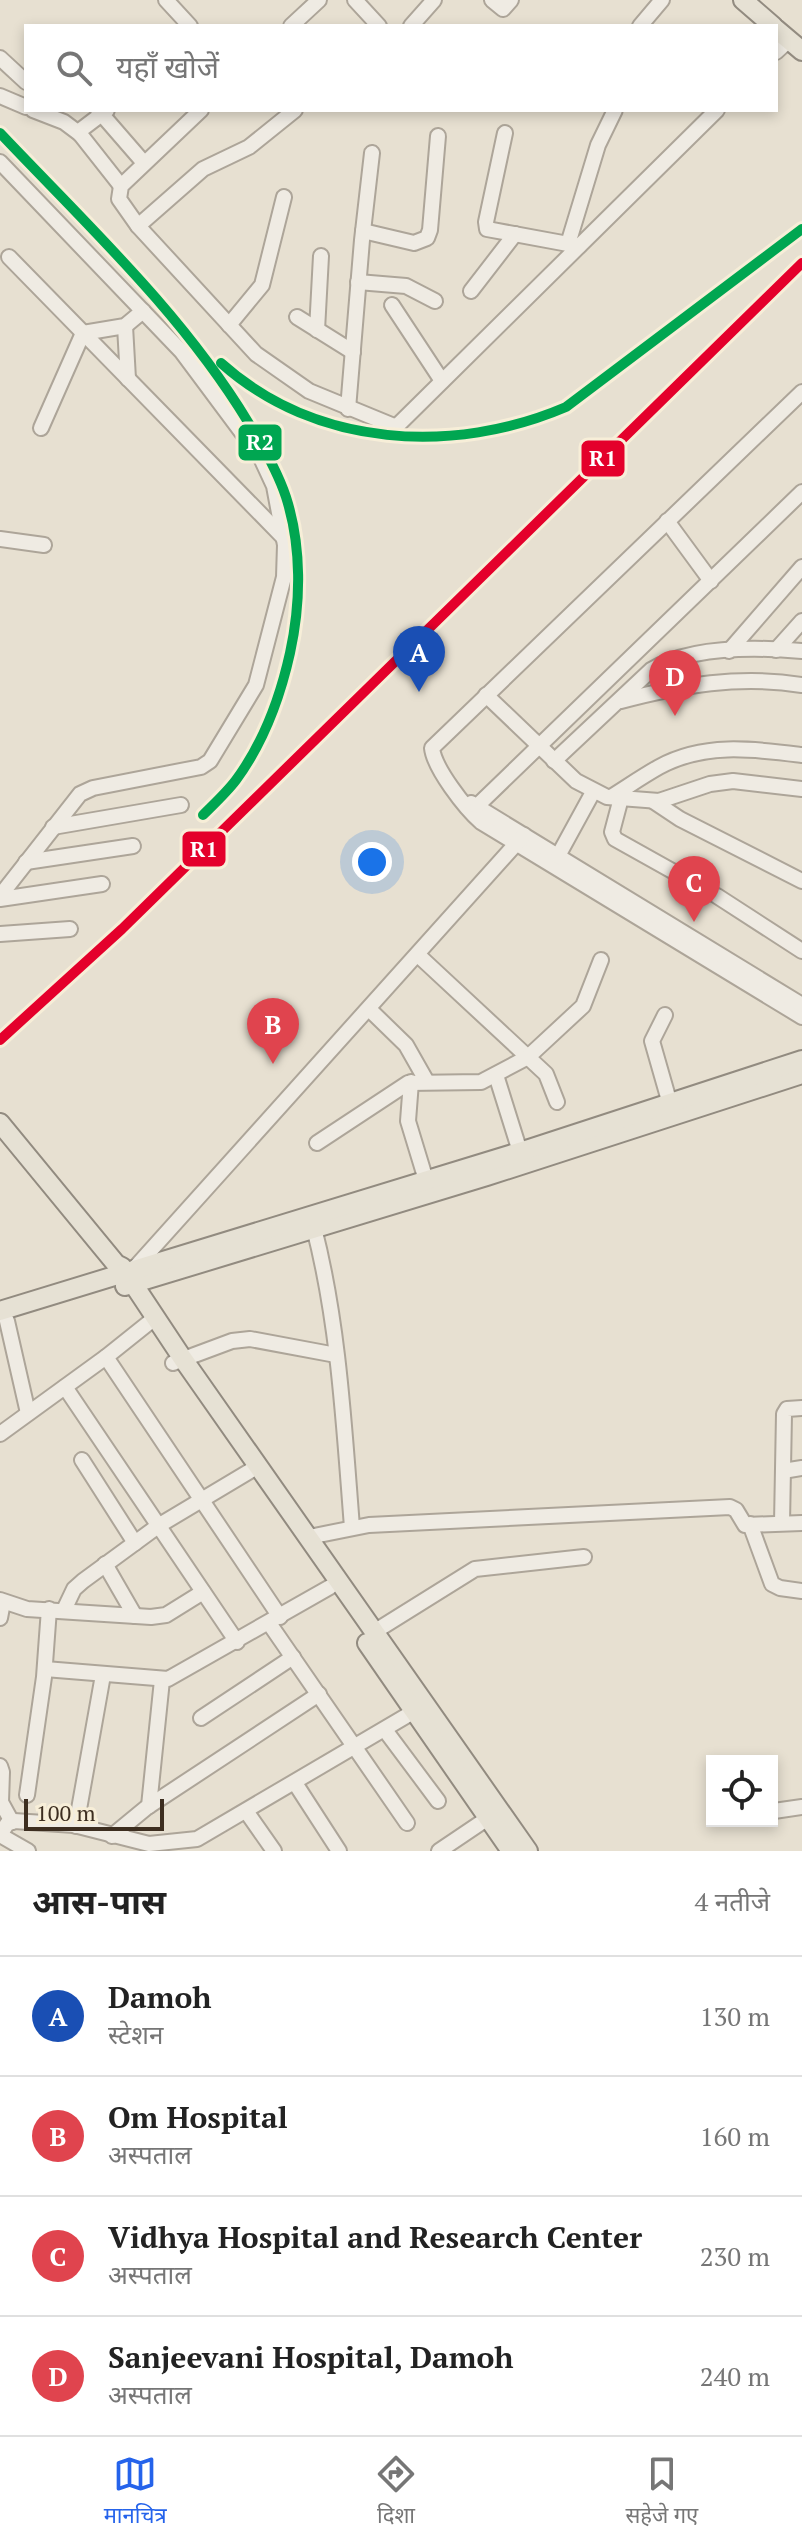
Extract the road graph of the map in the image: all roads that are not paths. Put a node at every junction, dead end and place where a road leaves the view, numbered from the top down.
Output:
1 (166, 0) edge
2 (319, 0) edge
3 (355, 0) edge
4 (434, 0) edge
5 (492, 0) edge
6 (511, 0) edge
7 (662, 0) edge
8 (745, 1) edge
9 (188, 24) edge
10 (293, 24) edge
11 (377, 24) edge
12 (413, 24) edge
13 (642, 24) edge
14 (768, 24) edge
15 (0, 58) edge
16 (24, 80) edge
17 (0, 96) edge
18 (24, 106) edge
19 (42, 112) edge
20 (101, 112) edge
21 (103, 112) edge
22 (199, 112) edge
23 (293, 112) edge
24 (614, 112) edge
25 (713, 114) edge
26 (505, 133) dead end
27 (80, 134) junction
28 (438, 136) dead end
29 (372, 153) dead end
30 (0, 162) edge
31 (144, 163) junction
32 (121, 186) junction
33 (284, 197) dead end
34 (138, 226) junction
35 (363, 231) junction
36 (515, 234) junction
37 (574, 245) junction
38 (321, 256) dead end
39 (9, 257) dead end
40 (358, 282) junction
41 (471, 291) dead end
42 (435, 301) dead end
43 (392, 305) dead end
44 (143, 311) junction
45 (297, 317) dead end
46 (229, 325) junction
47 (125, 326) junction
48 (317, 330) junction
49 (83, 333) junction
50 (353, 352) junction
51 (128, 379) junction
52 (442, 381) junction
53 (802, 392) edge
54 (348, 409) junction
55 (41, 428) dead end
56 (802, 492) edge
57 (667, 521) junction
58 (284, 538) junction
59 (0, 539) edge
60 (44, 545) dead end
61 (802, 567) edge
62 (711, 581) junction
63 (802, 621) edge
64 (776, 650) junction
65 (729, 651) junction
66 (802, 651) edge
67 (802, 685) edge
68 (486, 695) junction
69 (618, 702) junction
70 (540, 747) junction
71 (802, 755) edge
72 (554, 761) junction
73 (802, 789) edge
74 (593, 792) junction
75 (457, 794) junction
76 (616, 798) junction
77 (653, 801) junction
78 (181, 805) dead end
79 (477, 806) junction
80 (53, 827) junction
81 (521, 839) junction
82 (133, 846) dead end
83 (558, 856) junction
84 (26, 862) junction
85 (802, 881) edge
86 (102, 884) dead end
87 (0, 897) edge
88 (624, 902) junction
89 (70, 929) dead end
90 (0, 934) edge
91 (802, 951) edge
92 (418, 955) junction
93 (601, 960) dead end
94 (726, 964) junction
95 (802, 1005) edge
96 (369, 1009) junction
97 (665, 1015) dead end
98 (802, 1017) edge
99 (528, 1057) junction
100 (797, 1069) edge
101 (496, 1075) junction
102 (411, 1082) junction
103 (427, 1082) junction
104 (557, 1102) dead end
105 (672, 1108) junction
106 (0, 1123) edge
107 (317, 1143) dead end
108 (522, 1158) junction
109 (428, 1187) junction
110 (321, 1222) junction
111 (125, 1275) junction
112 (2, 1318) edge
113 (152, 1320) junction
114 (336, 1355) junction
115 (106, 1357) junction
116 (178, 1361) junction
117 (65, 1387) junction
118 (802, 1408) edge
119 (28, 1413) junction
120 (0, 1434) edge
121 (82, 1460) dead end
122 (802, 1468) edge
123 (250, 1471) junction
124 (783, 1471) junction
125 (201, 1499) junction
126 (782, 1523) junction
127 (802, 1523) edge
128 (750, 1524) junction
129 (158, 1526) junction
130 (352, 1527) junction
131 (309, 1537) junction
132 (135, 1543) junction
133 (584, 1557) dead end
134 (105, 1564) junction
135 (330, 1587) junction
136 (802, 1591) edge
137 (203, 1592) junction
138 (2, 1601) edge
139 (49, 1609) junction
140 (64, 1610) junction
141 (135, 1616) junction
142 (0, 1618) edge
143 (274, 1620) junction
144 (374, 1632) junction
145 (237, 1642) junction
146 (293, 1657) junction
147 (45, 1669) junction
148 (103, 1675) junction
149 (162, 1680) junction
150 (319, 1694) junction
151 (413, 1712) junction
152 (201, 1718) dead end
153 (385, 1730) junction
154 (356, 1747) junction
155 (0, 1766) edge
156 (295, 1783) junction
157 (27, 1795) dead end
158 (438, 1801) dead end
159 (149, 1806) junction
160 (802, 1807) edge
161 (778, 1810) edge
162 (246, 1811) junction
163 (488, 1818) junction
164 (12, 1822) junction
165 (407, 1823) dead end
166 (76, 1826) junction
167 (0, 1835) edge
168 (112, 1836) junction
169 (28, 1851) edge
170 (274, 1851) edge
171 (339, 1851) edge
172 (439, 1851) edge
173 (511, 1851) edge
174 (528, 1851) edge

1 - 9 street
2 - 10 street
3 - 11 street
4 - 12 street
5 - 6 street
7 - 13 street
8 - 14 main road
15 - 16 street
17 - 18 street
19 - 27 street
20 - 27 street
21 - 31 street
22 - 31 street
23 - 34 street
24 - 37 street
25 - 37 street
26 - 36 street
27 - 32 street
28 - 35 street
29 - 35 street
30 - 44 street
31 - 32 street
32 - 34 street
33 - 46 street
34 - 46 street
35 - 40 street
36 - 37 street
36 - 41 street
37 - 52 street
38 - 48 street
39 - 49 street
40 - 42 street
40 - 50 street
43 - 52 street
44 - 47 street
44 - 58 street
45 - 48 street
46 - 54 street
47 - 49 street
47 - 51 street
48 - 50 street
49 - 51 street
49 - 55 street
50 - 54 street
51 - 58 street
52 - 54 street
53 - 57 street
56 - 62 street
57 - 62 street
57 - 68 street
58 - 80 street
59 - 60 street
61 - 65 street
62 - 70 street
63 - 64 street
64 - 65 street
64 - 66 street
65 - 69 street
67 - 69 street
68 - 70 street
68 - 75 street
69 - 72 street
70 - 72 street
70 - 79 street
71 - 76 street
72 - 74 street
73 - 77 street
74 - 76 street
74 - 83 street
75 - 79 street
75 - 81 street
76 - 77 street
76 - 91 street
77 - 85 street
78 - 80 street
79 - 81 street
80 - 84 street
81 - 83 street
81 - 88 street
81 - 92 street
82 - 84 street
83 - 88 street
84 - 87 street
86 - 87 street
88 - 94 street
89 - 90 street
92 - 96 street
92 - 99 street
93 - 99 street
94 - 95 street
94 - 98 street
96 - 103 street
96 - 111 street
97 - 105 street
99 - 101 street
99 - 104 street
100 - 105 main road
101 - 103 street
101 - 108 street
102 - 103 street
102 - 107 street
102 - 109 street
105 - 108 main road
106 - 111 main road
108 - 109 main road
109 - 110 main road
110 - 111 main road
110 - 114 street
111 - 112 main road
111 - 113 main road
112 - 119 street
113 - 115 street
113 - 116 main road
114 - 116 street
114 - 130 street
115 - 117 street
115 - 125 street
116 - 123 main road
116 - 131 main road
117 - 119 street
117 - 129 street
118 - 124 street
119 - 120 street
121 - 132 street
122 - 124 street
123 - 125 street
123 - 135 main road
124 - 126 street
125 - 129 street
125 - 143 street
126 - 127 street
126 - 128 street
128 - 130 street
128 - 136 street
129 - 132 street
129 - 137 street
130 - 131 street
131 - 144 main road
132 - 134 street
133 - 144 street
134 - 140 street
134 - 141 street
135 - 143 street
135 - 151 main road
137 - 141 street
137 - 145 street
138 - 139 street
138 - 142 street
139 - 140 street
139 - 147 street
140 - 141 street
143 - 145 street
143 - 146 street
144 - 174 main road
145 - 149 street
146 - 150 street
146 - 152 street
147 - 148 street
147 - 157 street
148 - 149 street
148 - 166 street
149 - 159 street
150 - 154 street
150 - 159 street
151 - 153 street
151 - 163 main road
153 - 154 street
153 - 158 street
154 - 156 street
154 - 165 street
155 - 164 street
156 - 162 street
156 - 171 street
159 - 168 street
160 - 161 street
162 - 168 street
162 - 170 street
163 - 172 street
163 - 173 main road
164 - 166 street
164 - 167 street
166 - 168 street
167 - 169 street

